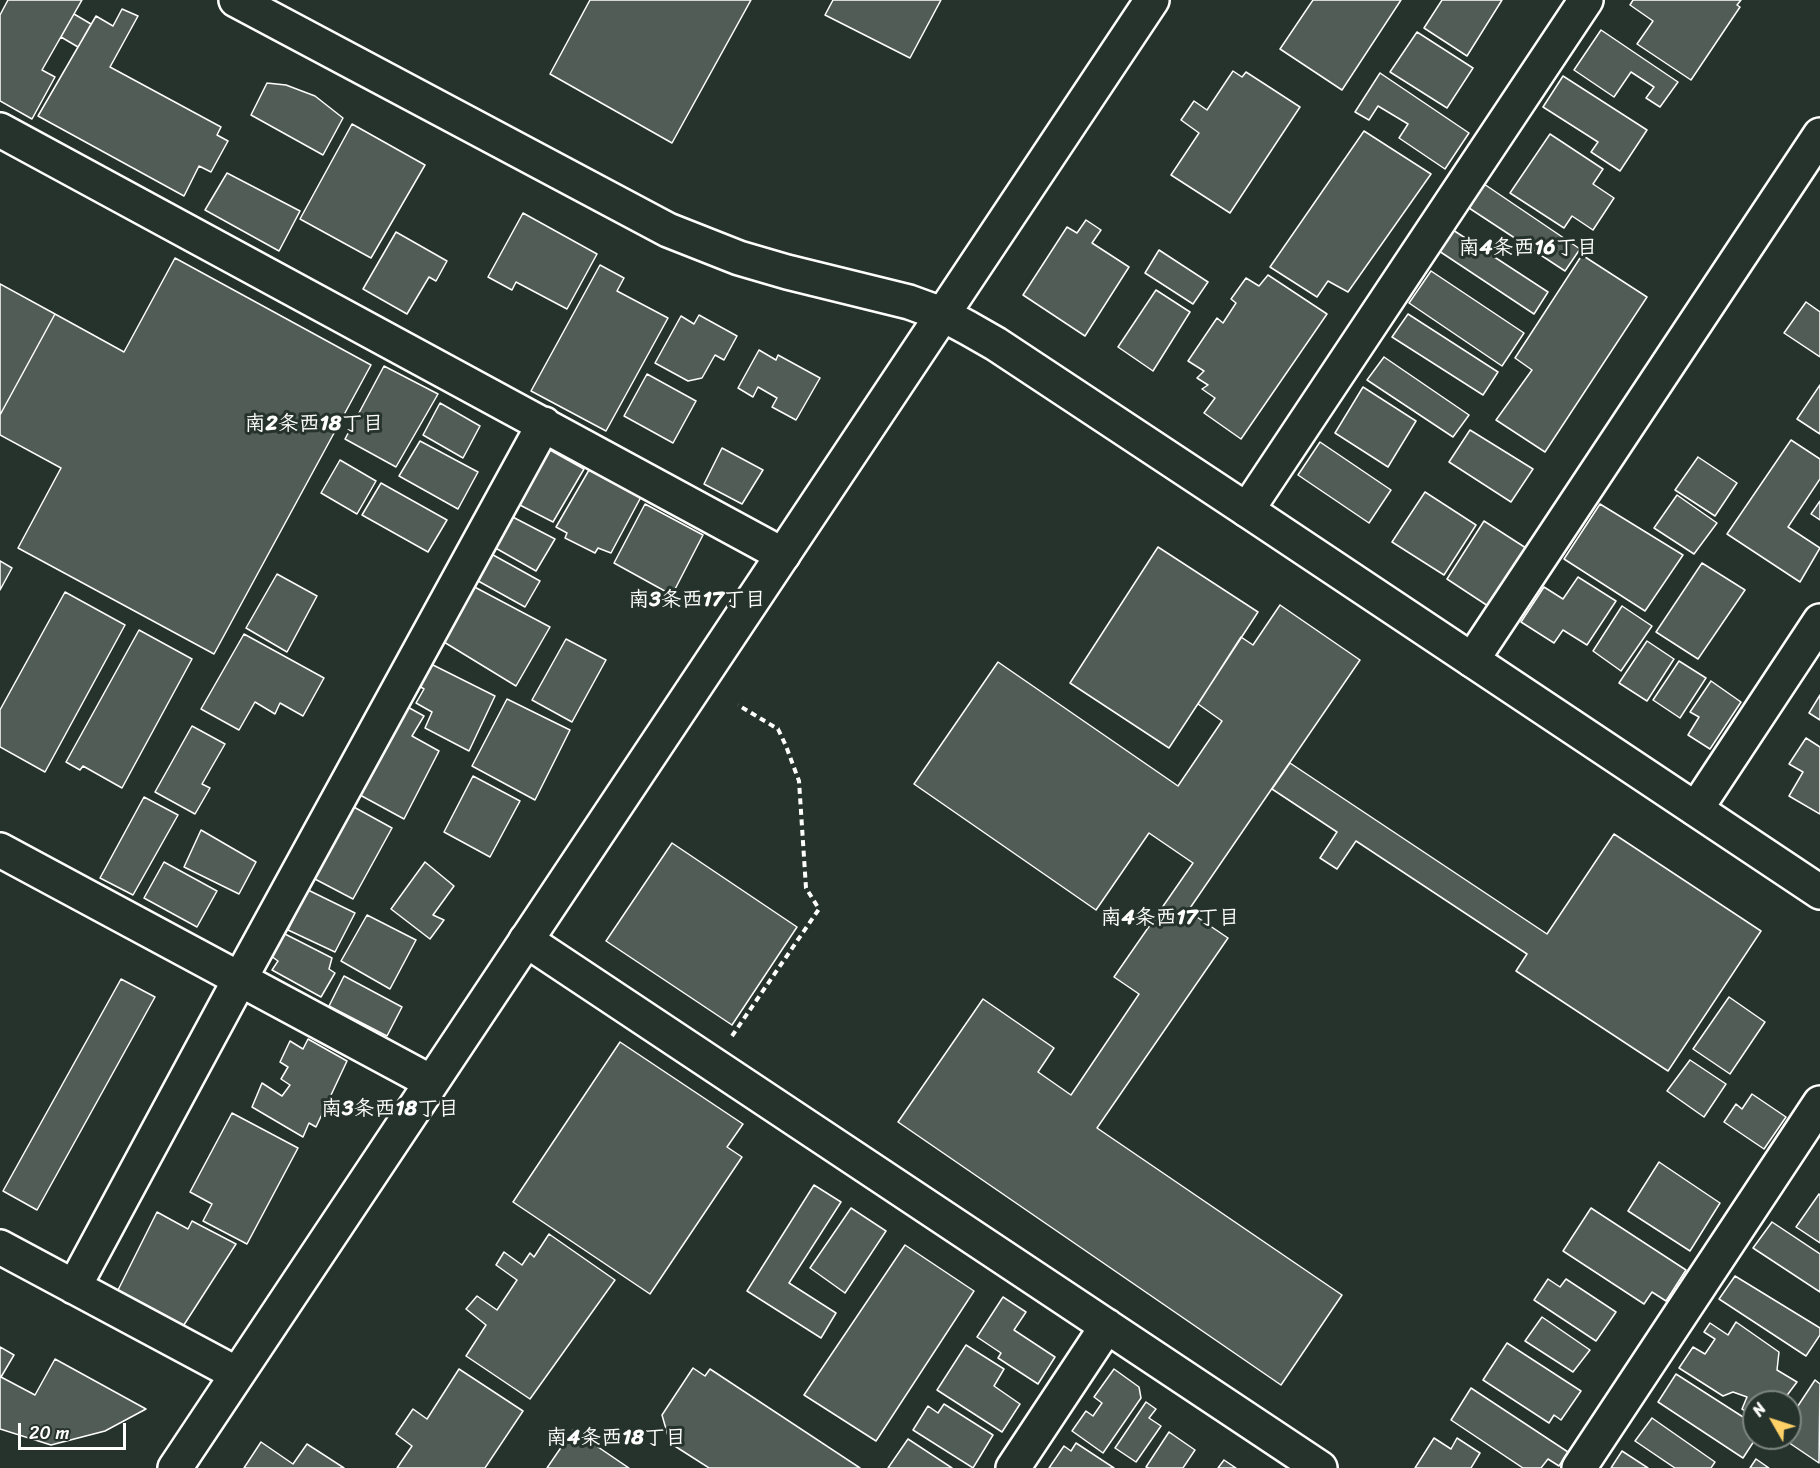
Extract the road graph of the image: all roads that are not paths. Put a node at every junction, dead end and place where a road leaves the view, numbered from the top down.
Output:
1 (236, 0) edge
2 (1152, 0) edge
3 (1586, 0) edge
4 (0, 130) edge
5 (1820, 135) edge
6 (942, 314) junction
7 (544, 424) junction
8 (1247, 510) junction
9 (783, 555) junction
10 (1820, 621) edge
11 (1472, 660) junction
12 (1696, 809) junction
13 (0, 850) edge
14 (1820, 892) edge
15 (526, 940) junction
16 (240, 979) junction
17 (431, 1082) junction
18 (1820, 1103) edge
19 (0, 1246) edge
20 (74, 1287) junction
21 (1107, 1326) junction
22 (237, 1374) junction
23 (1302, 1463) edge
24 (175, 1468) edge
25 (1013, 1468) edge
26 (1579, 1468) edge

1 - 6 street
2 - 6 street
3 - 8 street
4 - 7 street
5 - 11 street
6 - 8 street
6 - 9 street
7 - 9 street
7 - 16 street
8 - 11 street
9 - 15 street
10 - 12 street
11 - 12 street
12 - 14 street
13 - 16 street
15 - 17 street
15 - 21 street
16 - 17 street
16 - 20 street
17 - 22 street
18 - 26 street
19 - 20 street
20 - 22 street
21 - 23 street
21 - 25 street
22 - 24 street

